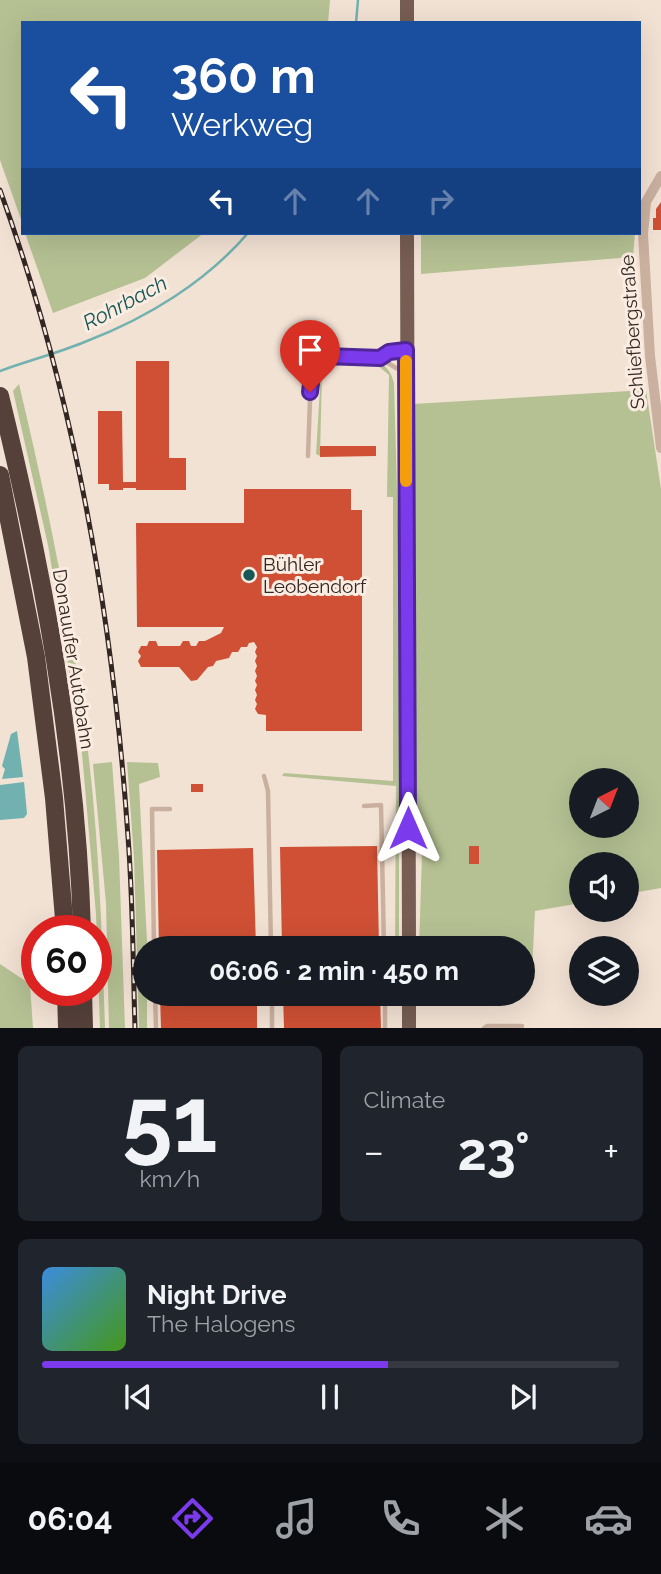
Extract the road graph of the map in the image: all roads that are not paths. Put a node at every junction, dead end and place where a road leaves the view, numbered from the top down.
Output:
1 (407, 0) edge
2 (407, 21) edge
3 (661, 176) edge
4 (407, 235) edge
5 (406, 350) junction
6 (380, 358) junction
7 (406, 370) junction
8 (0, 396) edge
9 (661, 448) edge
10 (308, 456) dead end
11 (0, 475) edge
12 (264, 776) dead end
13 (364, 806) dead end
14 (170, 809) dead end
15 (64, 915) edge
16 (81, 915) edge
17 (154, 936) edge
18 (271, 936) edge
19 (384, 936) edge
20 (409, 936) edge
21 (66, 1006) edge
22 (84, 1006) edge
23 (155, 1006) edge
24 (272, 1006) edge
25 (385, 1006) edge
26 (409, 1006) edge
27 (522, 1026) dead end
28 (67, 1028) edge
29 (85, 1028) edge
30 (156, 1028) edge
31 (272, 1028) edge
32 (385, 1028) edge
33 (409, 1028) edge
34 (484, 1028) edge

1 - 2 main road
3 - 9 street, Schliefbergstraße
4 - 5 main road
5 - 6 lane
5 - 7 main road
6 - 7 lane
6 - 10 lane
7 - 20 main road
8 - 16 highway, Donauufer Autobahn
11 - 15 highway, Donauufer Autobahn
12 - 18 lane
13 - 19 lane
14 - 17 lane
21 - 28 highway
22 - 29 highway
23 - 30 lane
24 - 31 lane
25 - 32 lane
26 - 33 main road
27 - 34 lane

